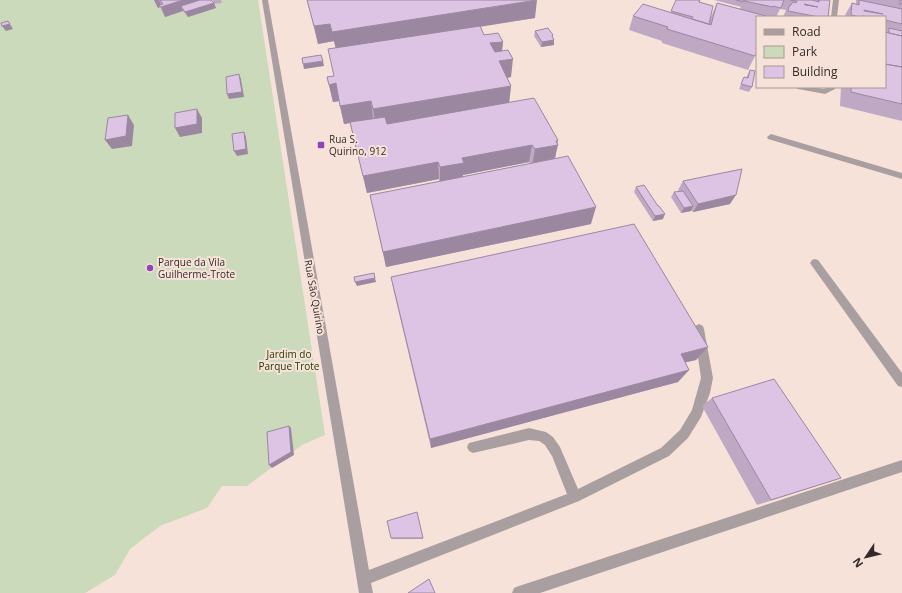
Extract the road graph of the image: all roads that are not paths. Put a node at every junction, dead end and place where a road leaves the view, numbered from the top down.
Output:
1 (265, 0) edge
2 (836, 0) edge
3 (834, 16) edge
4 (803, 88) edge
5 (831, 88) edge
6 (771, 137) dead end
7 (902, 176) edge
8 (815, 263) dead end
9 (699, 329) edge
10 (902, 382) edge
11 (472, 447) edge
12 (902, 466) edge
13 (575, 497) junction
14 (364, 579) junction
15 (366, 593) edge
16 (519, 593) edge

1 - 14 street, Rua São Quirino
2 - 3 street
4 - 5 street
6 - 7 street
8 - 10 street
9 - 13 street
11 - 13 street
12 - 16 street
13 - 14 street
14 - 15 street, Rua São Quirino

